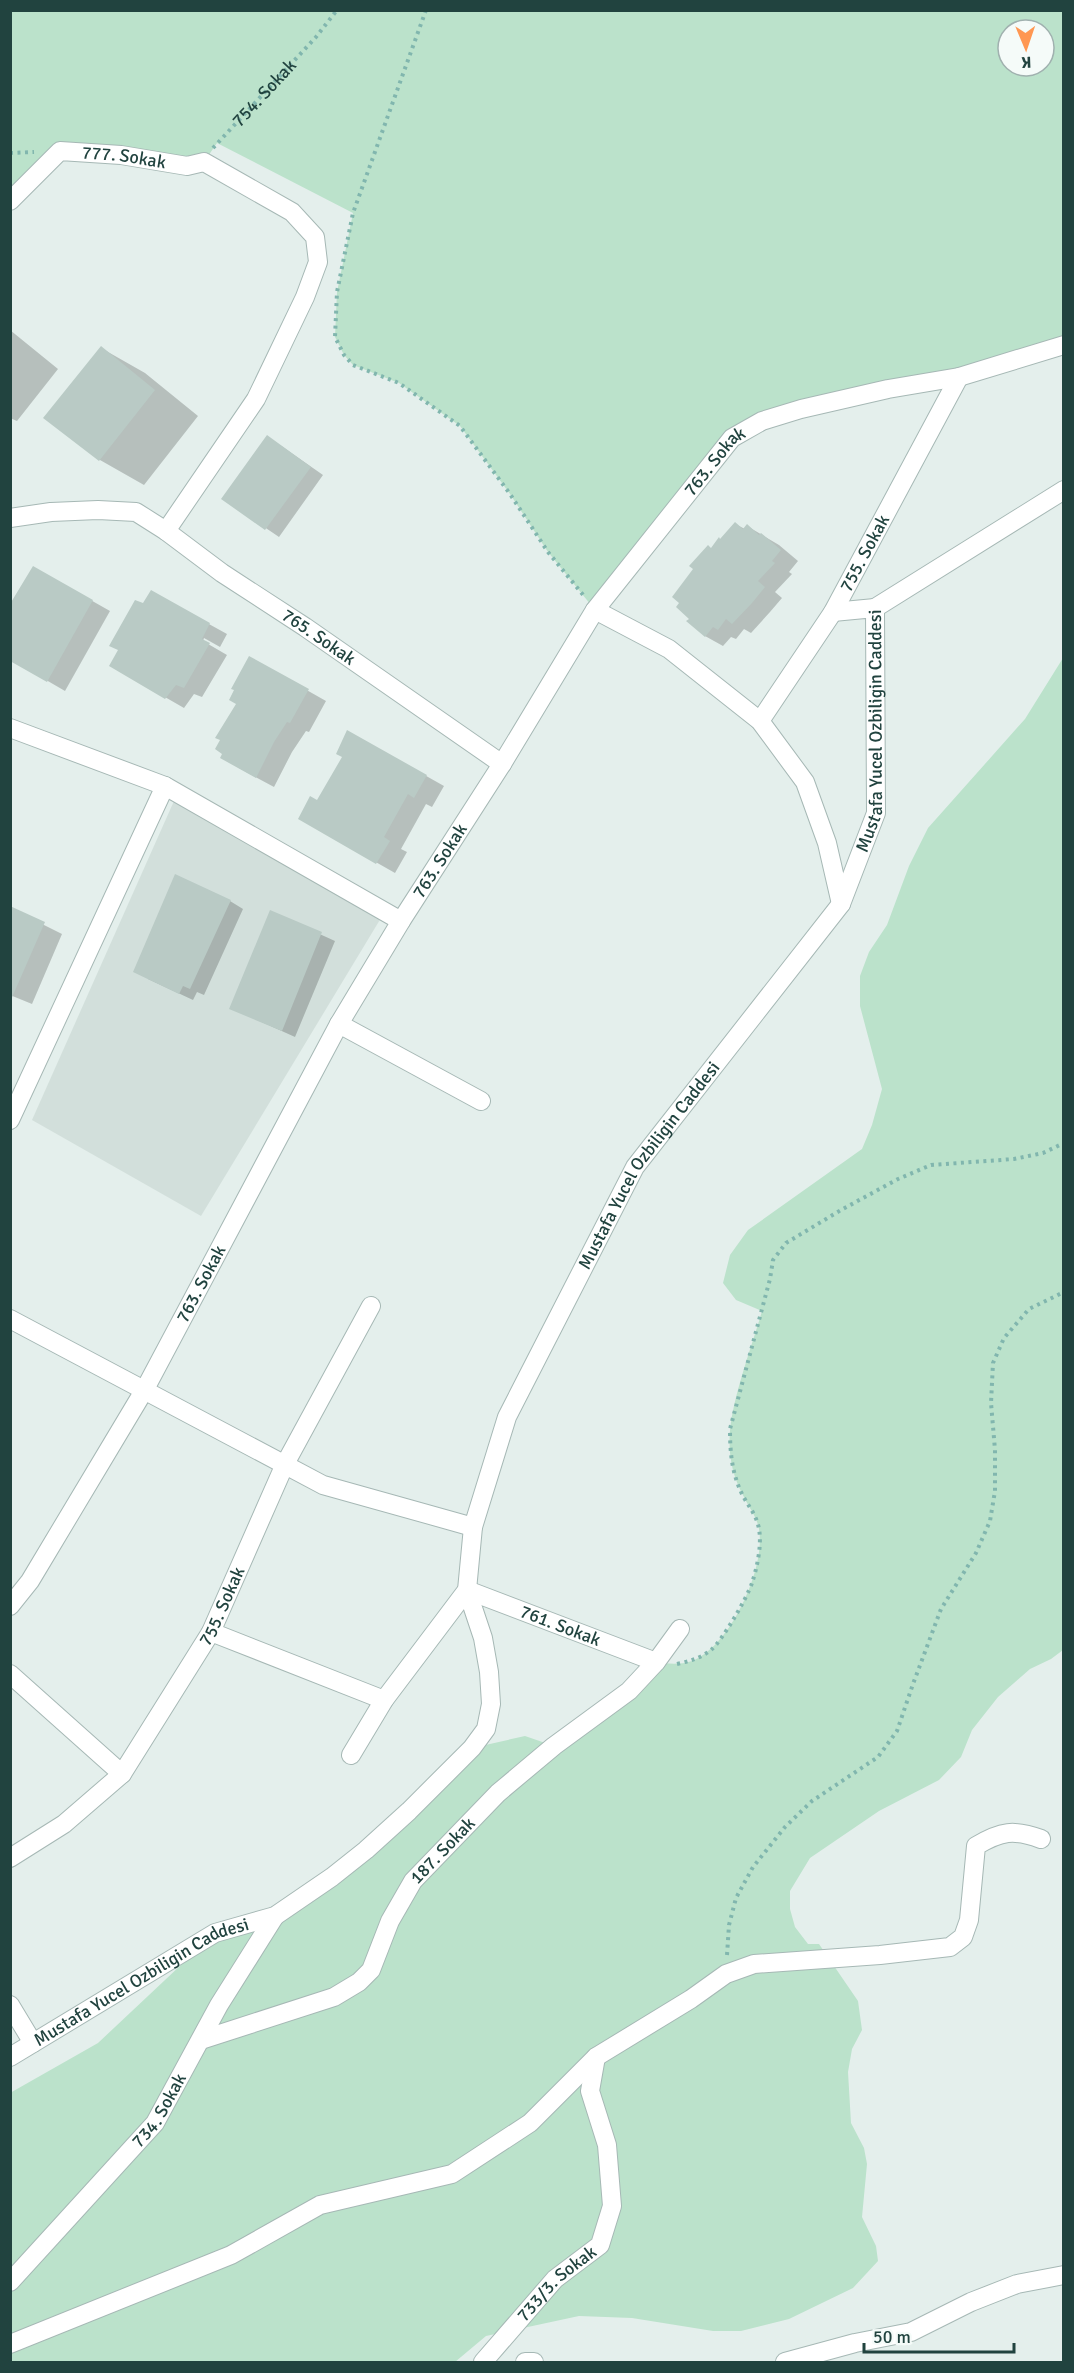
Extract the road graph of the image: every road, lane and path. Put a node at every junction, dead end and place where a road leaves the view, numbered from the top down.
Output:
1 (337, 10) edge
2 (426, 10) edge
3 (196, 164) junction
4 (10, 201) edge
5 (1064, 345) edge
6 (959, 377) junction
7 (1064, 490) edge
8 (10, 518) edge
9 (166, 531) junction
10 (875, 608) junction
11 (596, 610) junction
12 (833, 612) junction
13 (760, 721) junction
14 (10, 728) edge
15 (502, 764) junction
16 (165, 786) junction
17 (840, 904) junction
18 (401, 921) junction
19 (339, 1024) junction
20 (481, 1101) dead end
21 (10, 1120) edge
22 (1064, 1143) edge
23 (1064, 1292) edge
24 (371, 1306) dead end
25 (10, 1319) edge
26 (145, 1389) junction
27 (285, 1464) junction
28 (473, 1527) junction
29 (467, 1590) junction
30 (10, 1606) edge
31 (680, 1629) dead end
32 (211, 1632) junction
33 (656, 1662) junction
34 (10, 1674) edge
35 (384, 1700) junction
36 (351, 1755) dead end
37 (122, 1774) junction
38 (1041, 1839) dead end
39 (10, 1858) edge
40 (275, 1916) junction
41 (726, 1974) junction
42 (10, 2005) edge
43 (201, 2040) junction
44 (33, 2043) junction
45 (10, 2057) edge
46 (596, 2057) junction
47 (1064, 2275) edge
48 (10, 2282) edge
49 (10, 2344) edge
50 (483, 2362) edge
51 (525, 2362) edge
52 (534, 2362) edge
53 (785, 2362) edge

1 - 3 path, 754. Sokak
2 - 11 path
3 - 4 street, 777. Sokak
3 - 9 street
5 - 6 street, 763. Sokak
6 - 11 street, 763. Sokak
6 - 12 street, 755. Sokak
7 - 10 street
8 - 9 street, 765. Sokak
9 - 15 street, 765. Sokak
10 - 12 street, Mustafa Yucel Ozbiligin Caddesi
10 - 17 street, Mustafa Yucel Ozbiligin Caddesi
11 - 13 street
11 - 15 street, 763. Sokak
12 - 13 street, 755. Sokak
13 - 17 street
14 - 16 street
15 - 18 street, 763. Sokak
16 - 18 street
16 - 21 street
17 - 28 street, Mustafa Yucel Ozbiligin Caddesi
18 - 19 street, 763. Sokak
19 - 20 street
19 - 26 street, 763. Sokak
22 - 33 path
23 - 41 path
24 - 27 street, 755. Sokak
25 - 26 street
26 - 27 street
26 - 30 street, 763. Sokak
27 - 28 street
27 - 32 street, 755. Sokak
28 - 29 street, Mustafa Yucel Ozbiligin Caddesi
29 - 33 street, 761. Sokak
29 - 35 street
29 - 40 street
31 - 33 street, 187. Sokak
32 - 35 street
32 - 37 street, 755. Sokak
33 - 43 street, 187. Sokak
34 - 37 street
35 - 36 street
37 - 39 street, 755. Sokak
38 - 41 street
40 - 43 street, 734. Sokak
40 - 44 street, Mustafa Yucel Ozbiligin Caddesi
41 - 46 street
42 - 44 street
43 - 48 street, 734. Sokak
44 - 45 street, Mustafa Yucel Ozbiligin Caddesi
46 - 49 street
46 - 50 street, 733/3. Sokak
47 - 53 street
51 - 52 street

